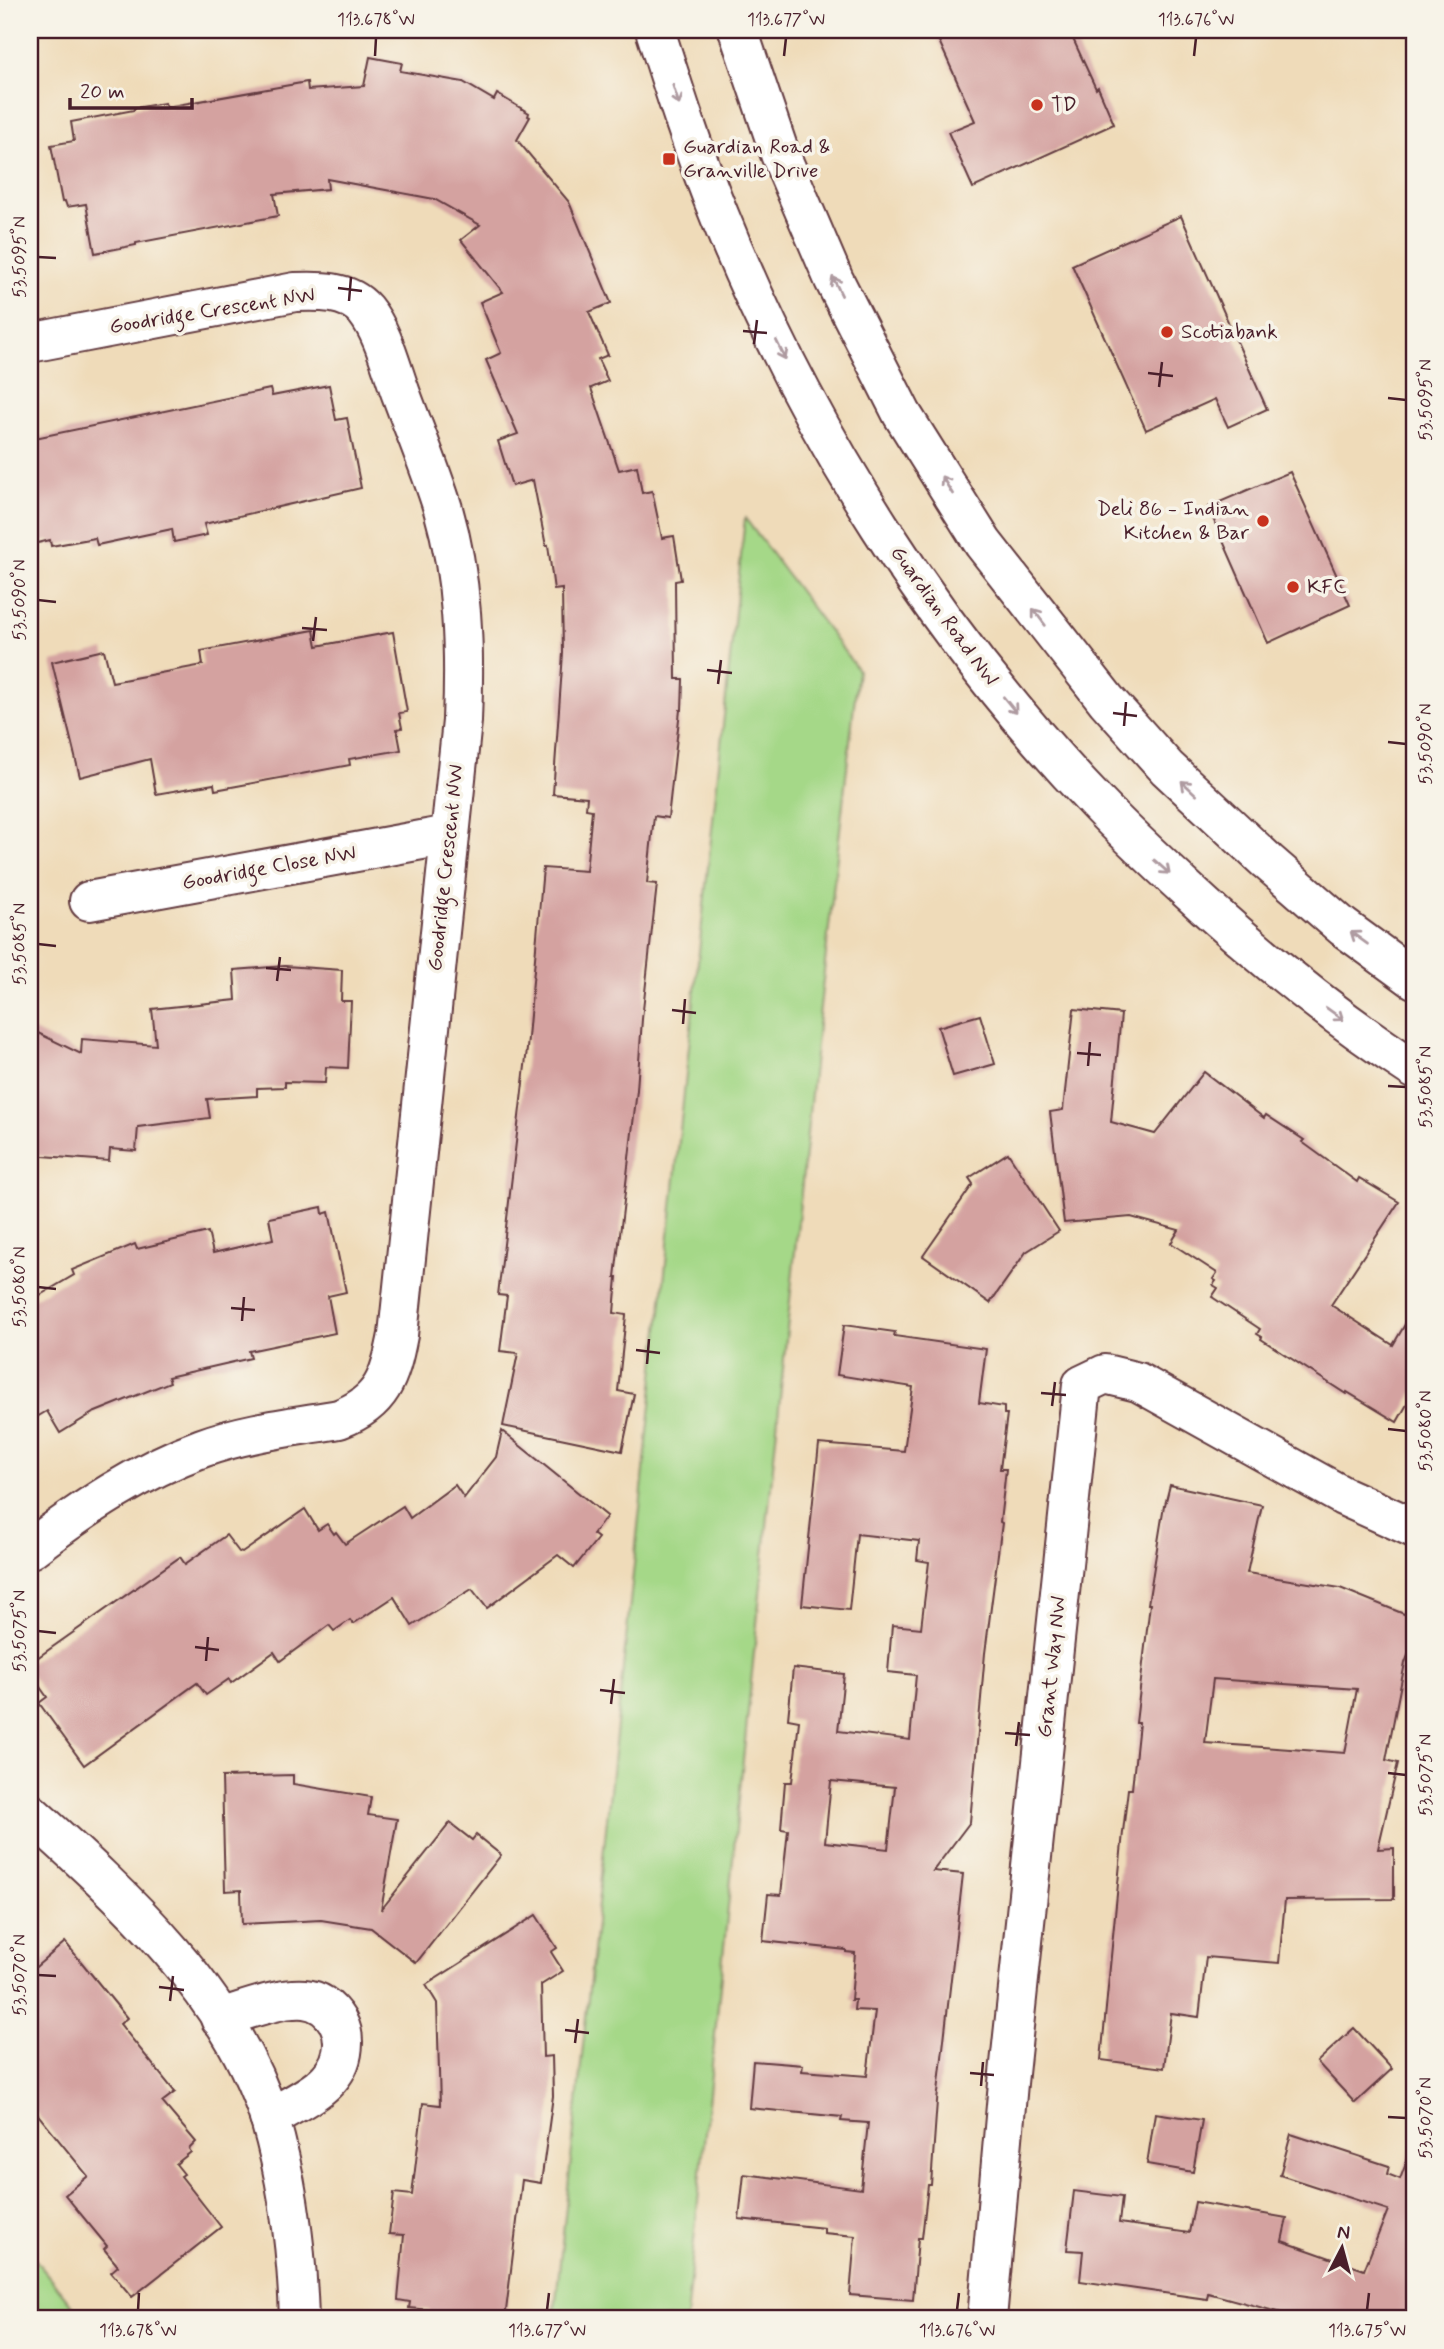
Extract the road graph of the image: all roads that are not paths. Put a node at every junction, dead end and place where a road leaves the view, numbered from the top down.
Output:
1 (655, 30) edge
2 (738, 30) edge
3 (30, 343) edge
4 (449, 835) junction
5 (89, 901) dead end
6 (1414, 979) edge
7 (1414, 1069) edge
8 (1414, 1528) edge
9 (30, 1549) edge
10 (30, 1813) edge
11 (220, 2018) junction
12 (269, 2119) junction
13 (299, 2319) edge
14 (987, 2319) edge

1 -> 7 street, Guardian Road NW
6 -> 2 street
3 - 4 street, Goodridge Crescent NW
4 - 5 street, Goodridge Close NW
4 - 9 street, Goodridge Crescent NW
8 - 14 street, Grant Way NW
10 - 11 street
11 - 12 street
11 - 12 street
12 - 13 street

